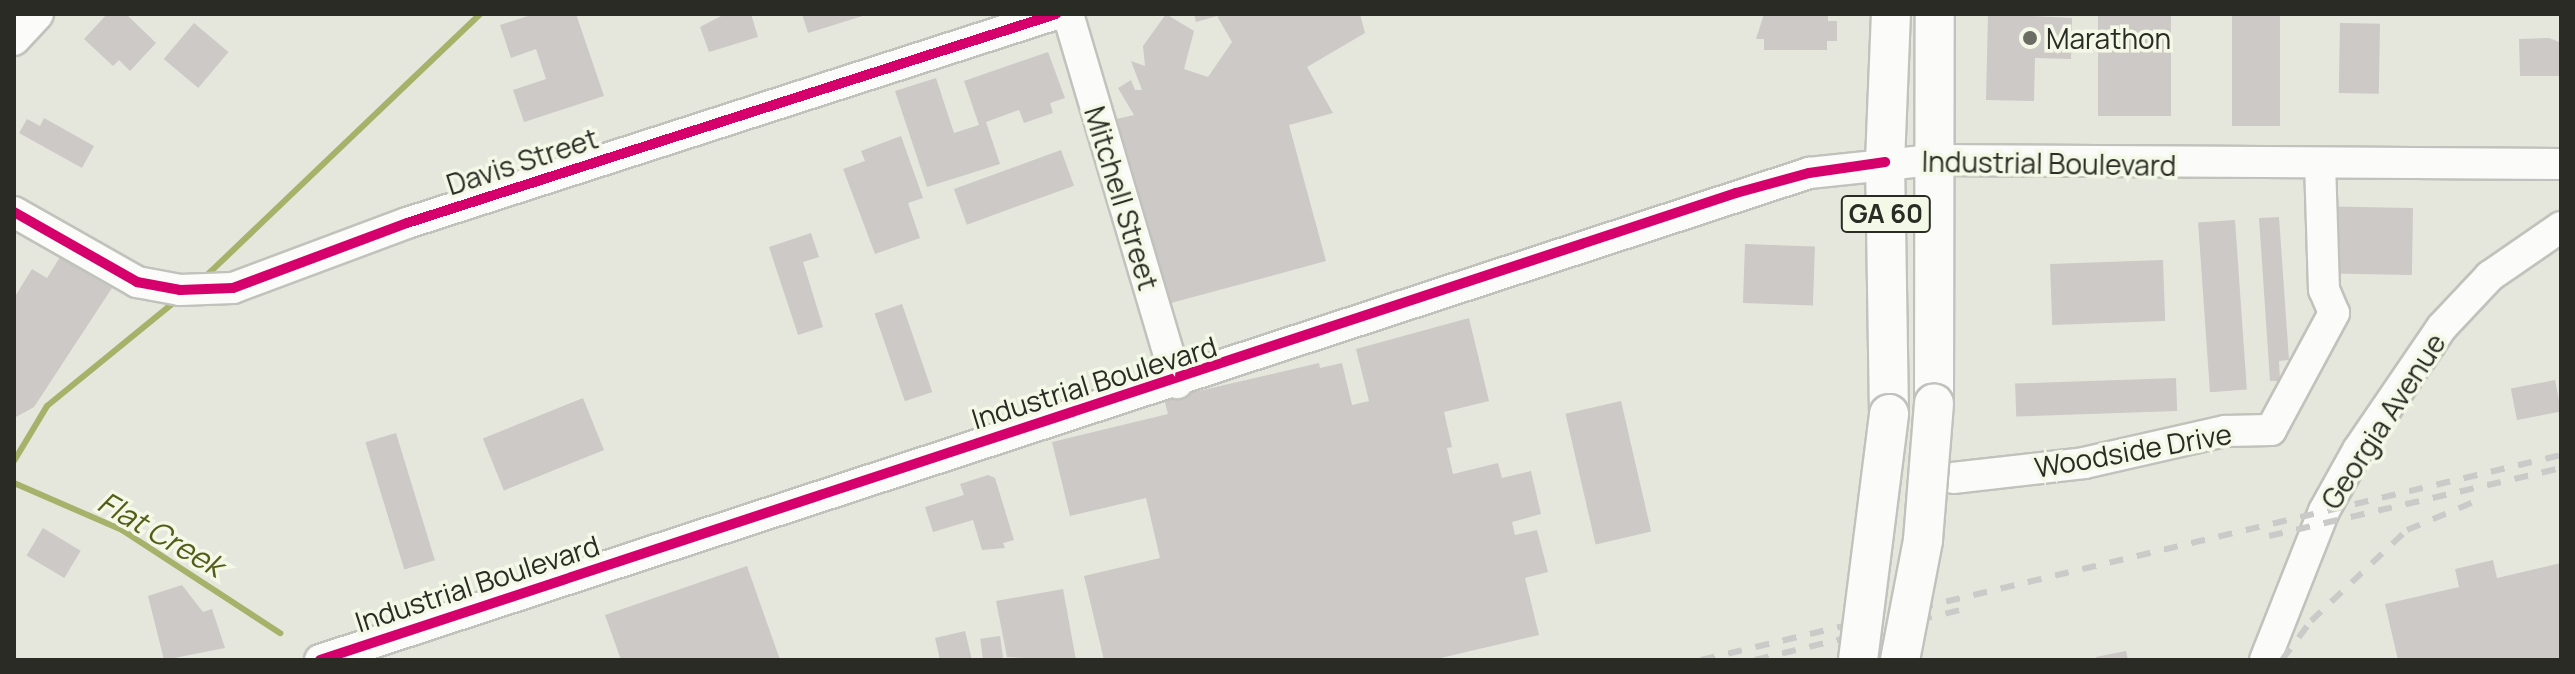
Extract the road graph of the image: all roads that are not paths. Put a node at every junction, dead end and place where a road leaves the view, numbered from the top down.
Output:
1 (38, 14) edge
2 (1056, 14) edge
3 (1068, 14) edge
4 (1891, 14) edge
5 (1935, 14) edge
6 (14, 40) edge
7 (1932, 160) junction
8 (1885, 162) junction
9 (2561, 164) edge
10 (2320, 165) junction
11 (14, 212) edge
12 (2561, 227) edge
13 (1177, 383) junction
14 (1953, 478) dead end
15 (320, 660) edge
16 (1858, 660) edge
17 (1900, 660) edge
18 (2265, 660) edge

1 - 6 street
2 - 11 street, Davis Street
3 - 13 street, Mitchell Street
4 - 8 main road, GA 60
5 - 7 main road, GA 60
7 - 8 street, Industrial Boulevard
7 - 10 street, Industrial Boulevard
7 - 17 main road, GA 60, bridge
8 - 13 street, Industrial Boulevard
8 - 16 main road, GA 60, bridge
9 - 10 street, Industrial Boulevard
10 - 14 street, Woodside Drive
12 - 18 street, Georgia Avenue
13 - 15 street, Industrial Boulevard

